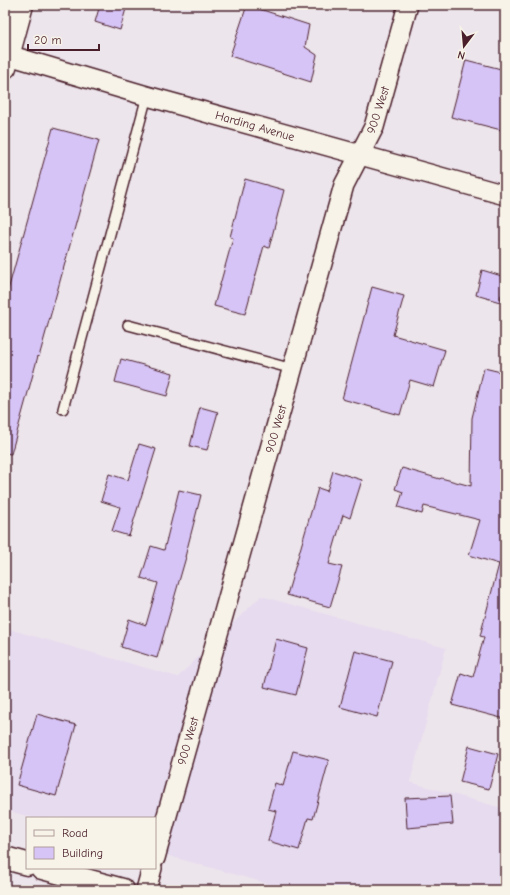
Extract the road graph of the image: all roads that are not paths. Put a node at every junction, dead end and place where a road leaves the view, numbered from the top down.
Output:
1 (22, 5) edge
2 (408, 5) edge
3 (6, 59) edge
4 (147, 96) junction
5 (360, 156) junction
6 (505, 195) edge
7 (128, 324) dead end
8 (293, 369) junction
9 (63, 409) dead end
10 (156, 854) edge
11 (5, 858) edge
12 (26, 864) edge
13 (46, 869) edge
14 (152, 869) edge
15 (123, 890) edge
16 (146, 890) edge

1 - 3 main road
2 - 5 street, 900 West
3 - 4 street, Harding Avenue
4 - 5 street, Harding Avenue
4 - 9 lane
5 - 6 street, Harding Avenue
5 - 8 street, 900 West
7 - 8 lane
8 - 10 street, 900 West
11 - 12 main road
13 - 15 main road
14 - 16 street

